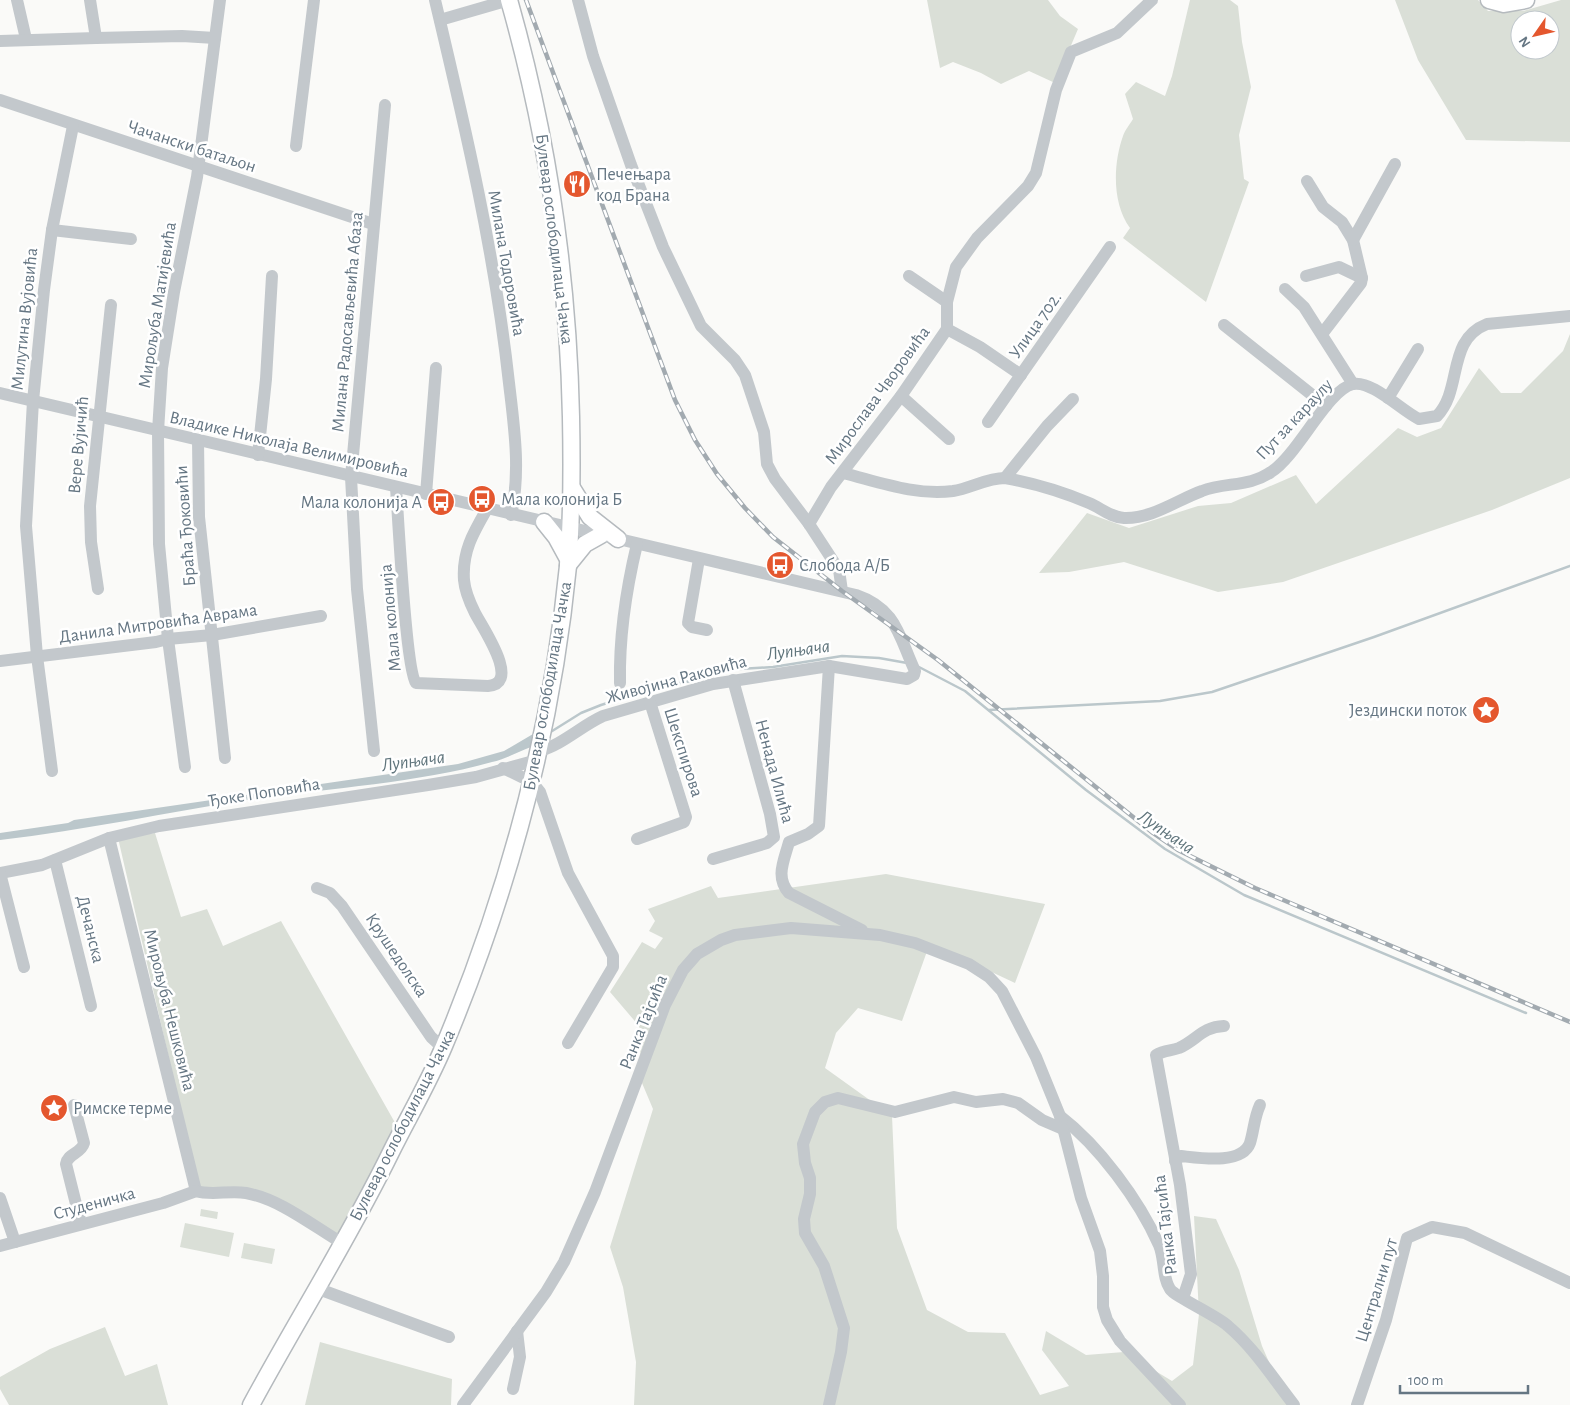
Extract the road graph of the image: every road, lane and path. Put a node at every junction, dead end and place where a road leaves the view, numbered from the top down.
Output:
1 (17, 0) edge
2 (90, 0) edge
3 (220, 0) edge
4 (314, 0) edge
5 (435, 0) edge
6 (509, 0) edge
7 (578, 0) edge
8 (1152, 0) edge
9 (1489, 0) edge
10 (1526, 0) edge
11 (440, 20) junction
12 (96, 38) junction
13 (216, 38) junction
14 (26, 39) junction
15 (0, 41) edge
16 (0, 100) edge
17 (385, 105) dead end
18 (73, 126) junction
19 (296, 146) dead end
20 (1395, 164) dead end
21 (198, 166) junction
22 (1308, 181) dead end
23 (373, 224) junction
24 (52, 230) junction
25 (131, 239) dead end
26 (1353, 240) junction
27 (1110, 247) dead end
28 (272, 276) dead end
29 (909, 276) dead end
30 (1306, 276) dead end
31 (1362, 278) junction
32 (1285, 288) dead end
33 (947, 302) junction
34 (111, 305) dead end
35 (1570, 316) edge
36 (1224, 326) dead end
37 (947, 329) junction
38 (1322, 334) junction
39 (1418, 348) dead end
40 (436, 368) dead end
41 (1021, 375) junction
42 (1353, 384) junction
43 (0, 393) edge
44 (901, 396) junction
45 (1388, 398) junction
46 (1073, 399) dead end
47 (33, 400) junction
48 (1326, 406) junction
49 (98, 416) junction
50 (988, 422) dead end
51 (158, 431) junction
52 (949, 439) dead end
53 (198, 440) junction
54 (258, 455) junction
55 (843, 473) junction
56 (351, 477) junction
57 (1005, 478) junction
58 (396, 487) junction
59 (426, 494) junction
60 (571, 494) junction
61 (486, 509) junction
62 (511, 515) junction
63 (546, 522) junction
64 (809, 524) junction
65 (569, 527) junction
66 (601, 534) junction
67 (618, 539) junction
68 (637, 544) junction
69 (699, 559) junction
70 (568, 562) junction
71 (98, 589) dead end
72 (842, 591) junction
73 (321, 616) dead end
74 (707, 630) dead end
75 (212, 636) junction
76 (168, 639) junction
77 (37, 656) junction
78 (0, 662) edge
79 (829, 666) junction
80 (915, 671) joint
81 (733, 680) junction
82 (620, 683) dead end
83 (650, 702) junction
84 (374, 751) dead end
85 (538, 756) junction
86 (225, 758) dead end
87 (185, 766) dead end
88 (503, 768) junction
89 (52, 771) dead end
90 (532, 782) junction
91 (110, 838) junction
92 (637, 839) dead end
93 (713, 859) dead end
94 (55, 860) junction
95 (0, 873) edge
96 (317, 888) dead end
97 (871, 935) junction
98 (24, 967) dead end
99 (91, 1006) dead end
100 (1224, 1026) dead end
101 (568, 1044) dead end
102 (443, 1048) junction
103 (74, 1105) dead end
104 (1260, 1105) dead end
105 (1060, 1116) junction
106 (1064, 1129) junction
107 (1175, 1161) junction
108 (196, 1191) junction
109 (0, 1198) edge
110 (81, 1224) junction
111 (15, 1242) junction
112 (342, 1243) junction
113 (0, 1246) edge
114 (1570, 1283) edge
115 (316, 1288) junction
116 (1182, 1298) junction
117 (517, 1331) junction
118 (449, 1337) dead end
119 (513, 1389) dead end
120 (251, 1405) edge
121 (464, 1405) edge
122 (828, 1405) edge
123 (1180, 1405) edge
124 (1294, 1405) edge
125 (1357, 1405) edge

1 - 14 street
2 - 12 street
3 - 13 street, Мирољуба Матијевића
4 - 19 street
5 - 11 street, Милана Тодоровића
6 - 11 street
6 - 60 main road, Булевар ослободилаца Чачка
7 - 64 street
8 - 33 street, Мирослава Чворовића
9 - 10 main road
11 - 62 street, Милана Тодоровића
12 - 13 street
12 - 14 street
13 - 21 street, Мирољуба Матијевића
14 - 15 street
16 - 18 street, Чачански батаљон
17 - 23 street, Милана Радосављевића Абаза
18 - 21 street, Чачански батаљон
18 - 24 street, Милутина Вујовића
20 - 26 street
21 - 23 street, Чачански батаљон
21 - 51 street, Мирољуба Матијевића
22 - 26 street
23 - 56 street, Милана Радосављевића Абаза
24 - 25 street, Милутина Вујовића
24 - 47 street, Милутина Вујовића
26 - 31 street
27 - 41 street, Улица 702.
28 - 54 street
29 - 33 street
30 - 31 street
31 - 38 street
32 - 38 street
33 - 37 street, Мирослава Чворовића
34 - 49 street, Вере Вујичић
35 - 45 street, Пут за караулу
36 - 48 street
37 - 41 street
37 - 44 street, Мирослава Чворовића
38 - 42 street
39 - 45 street
40 - 59 street
41 - 50 street, Улица 702.
42 - 45 street, Пут за караулу
42 - 48 street, Пут за караулу
43 - 47 street, Владике Николаја Велимировића
44 - 52 street
44 - 55 street, Мирослава Чворовића
46 - 57 street
47 - 49 street, Владике Николаја Велимировића
47 - 77 street, Милутина Вујовића
48 - 57 street, Пут за караулу
49 - 51 street, Владике Николаја Велимировића
49 - 71 street, Вере Вујичић
51 - 53 street, Владике Николаја Велимировића
51 - 76 street, Мирољуба Матијевића
53 - 54 street, Владике Николаја Велимировића
53 - 75 street, Браћа Ђоковићи
54 - 56 street, Владике Николаја Велимировића
55 - 57 street, Пут за караулу
55 - 64 street, Мирослава Чворовића
56 - 58 street, Владике Николаја Велимировића
56 - 84 street, Милана Радосављевића Абаза
58 - 59 street, Владике Николаја Велимировића
58 - 61 street, Мала колонија
59 - 61 street, Владике Николаја Велимировића
60 - 63 main road
60 - 65 main road, Булевар ослободилаца Чачка
60 - 67 main road
61 - 62 street, Владике Николаја Велимировића
62 - 63 street, Владике Николаја Велимировића
63 - 65 street, Владике Николаја Велимировића
63 - 70 main road
64 - 72 street
65 - 66 street, Владике Николаја Велимировића
65 - 70 main road, Булевар ослободилаца Чачка
66 - 67 street, Владике Николаја Велимировића
66 - 70 main road
67 - 68 street, Владике Николаја Велимировића
68 - 69 street, Владике Николаја Велимировића
68 - 82 street
69 - 72 street, Владике Николаја Велимировића
69 - 74 street
70 - 85 main road, Булевар ослободилаца Чачка
72 - 80 street, Владике Николаја Велимировића
73 - 75 street, Данила Митровића Аврама
75 - 76 street, Данила Митровића Аврама
75 - 86 street, Браћа Ђоковићи
76 - 77 street, Данила Митровића Аврама
76 - 87 street, Мирољуба Матијевића
77 - 78 street, Данила Митровића Аврама
77 - 89 street, Милутина Вујовића
79 - 80 street, Живојина Раковића
79 - 81 street, Живојина Раковића
79 - 97 street
81 - 83 street, Живојина Раковића
81 - 93 street, Ненада Илића
83 - 85 street, Живојина Раковића
83 - 92 street, Шекспирова
85 - 88 street, Ђоке Поповића
85 - 90 main road, Булевар ослободилаца Чачка
88 - 90 street
88 - 91 street, Ђоке Поповића
90 - 101 street
90 - 102 main road, Булевар ослободилаца Чачка
91 - 94 street, Ђоке Поповића
91 - 108 street, Мирољуба Нешковића
94 - 95 street, Ђоке Поповића
94 - 99 street, Дечанска
95 - 98 street
96 - 102 street, Крушедолска
97 - 105 street, Ранка Тајсића
97 - 117 street, Ранка Тајсића
100 - 107 street, Ранка Тајсића
102 - 112 main road, Булевар ослободилаца Чачка
103 - 110 street
104 - 107 street, Ранка Тајсића
105 - 106 street, Ранка Тајсића
105 - 116 street, Ранка Тајсића
106 - 122 street
106 - 123 street, Ранка Тајсића
107 - 116 street, Ранка Тајсића
108 - 110 street, Студеничка
108 - 112 street
109 - 111 street
110 - 111 street, Студеничка
111 - 113 street, Студеничка
112 - 115 main road, Булевар ослободилаца Чачка
114 - 125 street, Централни пут
115 - 118 street
115 - 120 main road, Булевар ослободилаца Чачка
116 - 124 street
117 - 119 street
117 - 121 street, Ранка Тајсића

